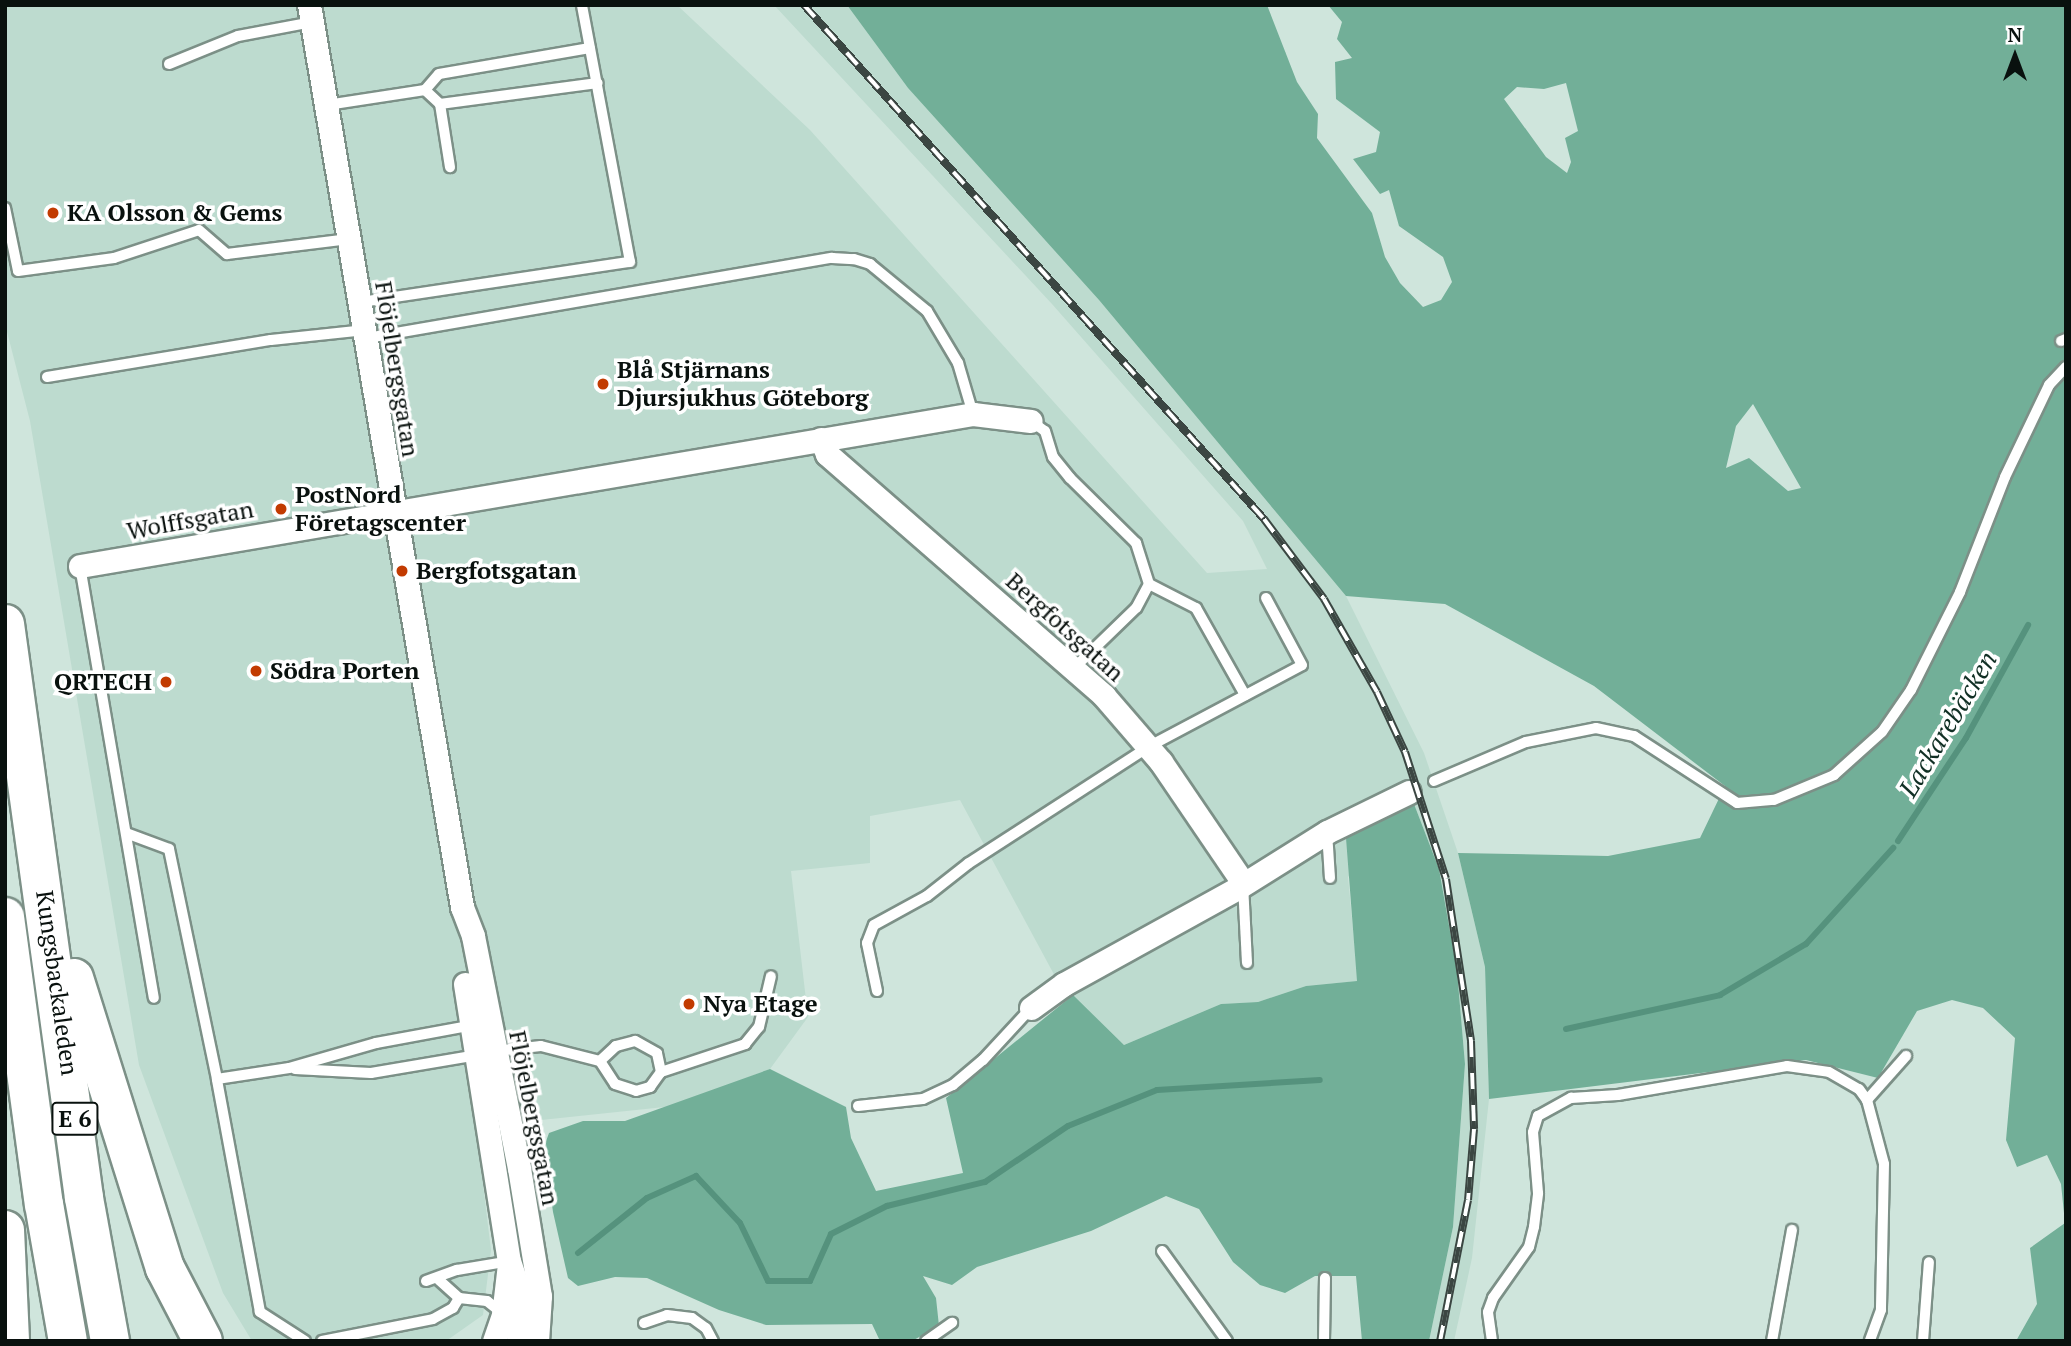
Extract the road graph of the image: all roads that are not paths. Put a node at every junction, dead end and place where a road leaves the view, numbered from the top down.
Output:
1 (582, 5) edge
2 (311, 14) edge
3 (590, 48) junction
4 (169, 64) dead end
5 (598, 83) junction
6 (425, 90) junction
7 (440, 104) junction
8 (327, 105) junction
9 (450, 167) dead end
10 (5, 208) edge
11 (350, 239) junction
12 (361, 302) junction
13 (366, 334) junction
14 (2066, 367) edge
15 (47, 377) dead end
16 (973, 414) junction
17 (1031, 421) joint
18 (821, 439) junction
19 (392, 511) junction
20 (80, 566) joint
21 (1149, 584) junction
22 (1266, 598) dead end
23 (5, 624) edge
24 (1073, 669) junction
25 (1245, 695) junction
26 (1148, 747) junction
27 (1434, 781) dead end
28 (1409, 792) dead end
29 (1327, 832) junction
30 (126, 833) junction
31 (1330, 878) dead end
32 (1242, 881) junction
33 (45, 895) junction
34 (5, 917) edge
35 (1247, 963) dead end
36 (771, 976) dead end
37 (877, 991) dead end
38 (154, 998) dead end
39 (1031, 1008) joint
40 (480, 1024) junction
41 (347, 1051) junction
42 (485, 1053) junction
43 (1906, 1056) dead end
44 (600, 1061) junction
45 (289, 1068) junction
46 (661, 1072) junction
47 (347, 1073) junction
48 (217, 1079) junction
49 (1867, 1100) junction
50 (858, 1107) dead end
51 (5, 1230) edge
52 (1792, 1230) dead end
53 (263, 1244) dead end
54 (250, 1246) junction
55 (1162, 1251) dead end
56 (509, 1261) junction
57 (535, 1262) junction
58 (1929, 1262) dead end
59 (1325, 1278) dead end
60 (439, 1280) junction
61 (426, 1281) dead end
62 (459, 1298) junction
63 (503, 1315) junction
64 (644, 1322) dead end
65 (952, 1323) dead end
66 (10, 1341) edge
67 (68, 1341) edge
68 (110, 1341) edge
69 (203, 1341) edge
70 (305, 1341) edge
71 (322, 1341) edge
72 (494, 1341) edge
73 (518, 1341) edge
74 (537, 1341) edge
75 (713, 1341) edge
76 (926, 1341) edge
77 (1227, 1341) edge
78 (1324, 1341) edge
79 (1492, 1341) edge
80 (1772, 1341) edge
81 (1870, 1341) edge
82 (1923, 1341) edge

1 - 3 lane
2 - 4 lane
2 - 8 street, Flöjelbergsgatan
3 - 5 lane
3 - 6 lane
5 - 7 lane
5 - 12 lane
6 - 7 lane
6 - 8 lane
7 - 9 lane
8 - 11 street, Flöjelbergsgatan
10 - 11 lane
11 - 12 street, Flöjelbergsgatan
12 - 13 street, Flöjelbergsgatan
13 - 15 lane
13 - 16 lane
13 - 19 street, Flöjelbergsgatan
14 - 27 lane
16 - 17 street
16 - 18 street
17 - 21 lane
18 - 19 street
18 - 24 street, Bergfotsgatan
19 - 20 street, Wolffsgatan
19 - 40 street, Flöjelbergsgatan
20 - 30 lane
21 - 24 lane
21 - 25 lane
22 - 25 lane
23 - 33 highway, Kungsbackaleden / E 6
24 - 26 street, Bergfotsgatan
25 - 26 lane
26 - 32 street, Bergfotsgatan
26 - 37 lane
28 - 29 street
29 - 31 lane
29 - 32 street
30 - 38 lane
30 - 48 lane
32 - 35 lane
32 - 39 street
33 - 68 highway, Kungsbackaleden / E 6
33 - 69 highway
34 - 67 highway, Kungsbackaleden / E 6
36 - 46 lane
39 - 50 lane
40 - 41 lane
40 - 42 street, Flöjelbergsgatan
41 - 45 lane
41 - 47 lane
42 - 44 lane
42 - 47 lane
42 - 56 street, Flöjelbergsgatan
42 - 57 street, Flöjelbergsgatan
43 - 49 lane
44 - 46 lane
44 - 46 lane
45 - 47 lane
45 - 48 lane
48 - 54 lane
49 - 79 lane
49 - 81 lane
51 - 66 highway
52 - 80 lane
53 - 54 lane
54 - 70 lane
55 - 77 lane
56 - 57 lane
56 - 60 lane
56 - 63 street, Flöjelbergsgatan
56 - 73 street, Flöjelbergsgatan
57 - 74 street, Flöjelbergsgatan
58 - 82 lane
59 - 78 lane
60 - 61 lane
60 - 62 lane
62 - 63 lane
62 - 71 lane
63 - 72 street, Flöjelbergsgatan
64 - 75 lane
65 - 76 lane

